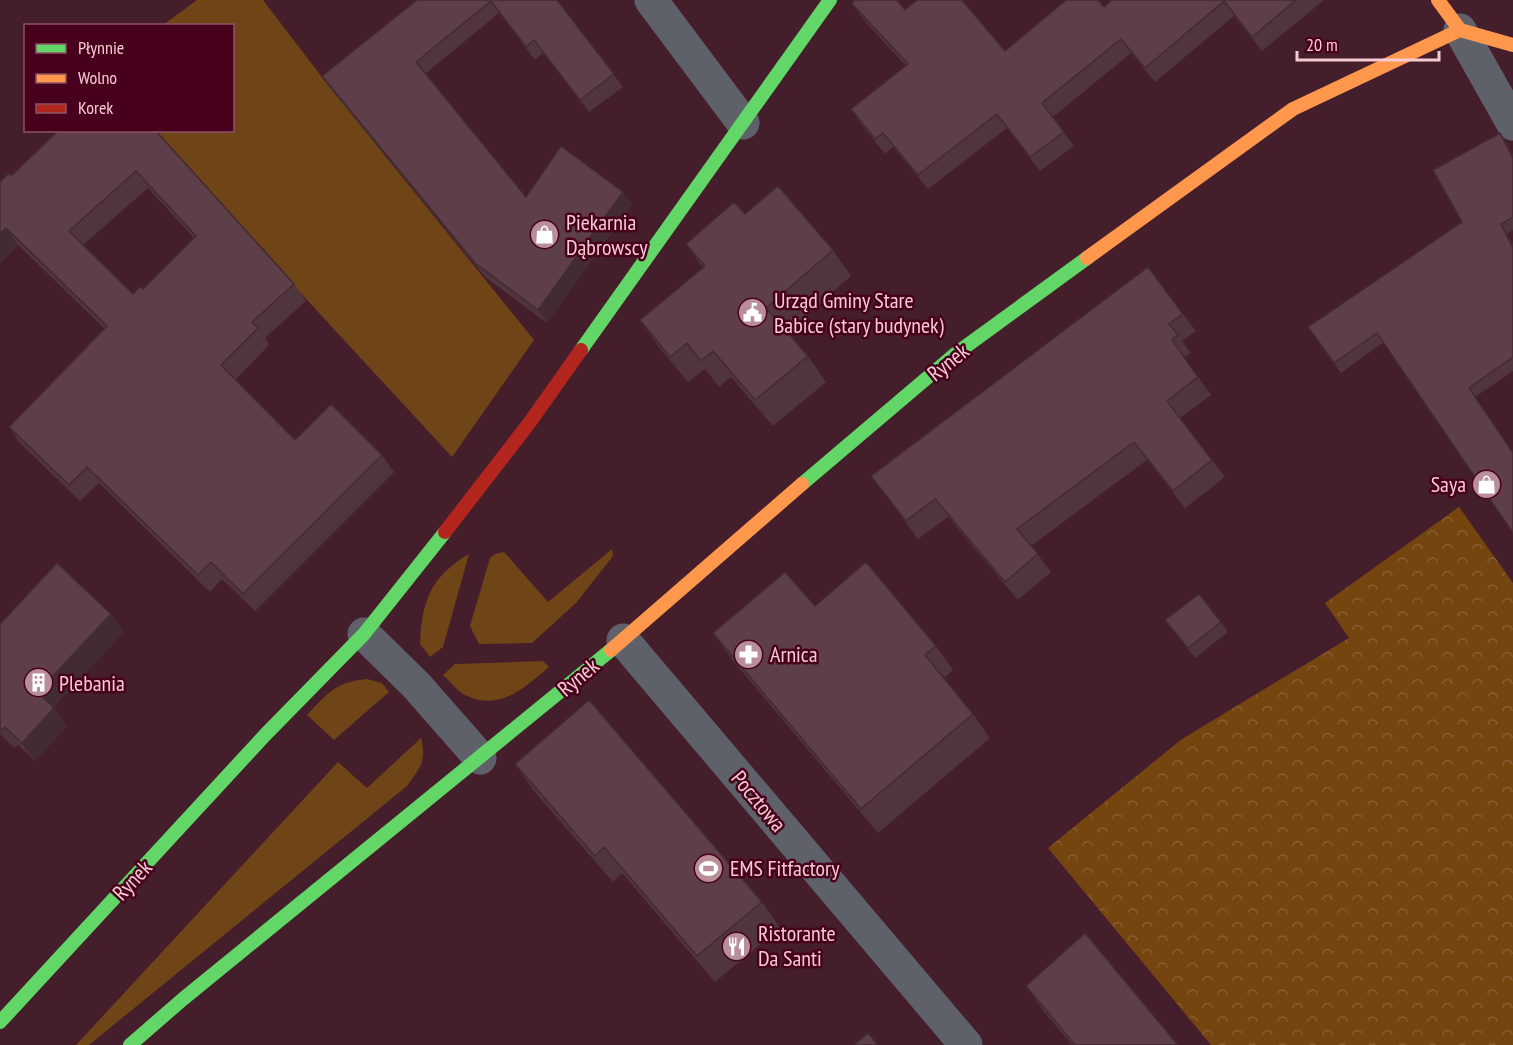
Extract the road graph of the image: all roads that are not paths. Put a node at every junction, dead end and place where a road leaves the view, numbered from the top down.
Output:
1 (651, 0) edge
2 (830, 0) edge
3 (1438, 0) edge
4 (1460, 30) junction
5 (1513, 45) edge
6 (743, 123) junction
7 (1513, 124) edge
8 (364, 634) junction
9 (623, 640) junction
10 (480, 758) junction
11 (0, 1022) edge
12 (130, 1045) edge
13 (966, 1045) edge

1 - 6 street
2 - 6 street, Rynek
3 - 4 street
4 - 5 street
4 - 7 street
4 - 9 street, Rynek
6 - 8 street, Rynek
8 - 10 street
8 - 11 street, Rynek
9 - 10 street, Rynek
9 - 13 street, Pocztowa
10 - 12 street, Rynek

